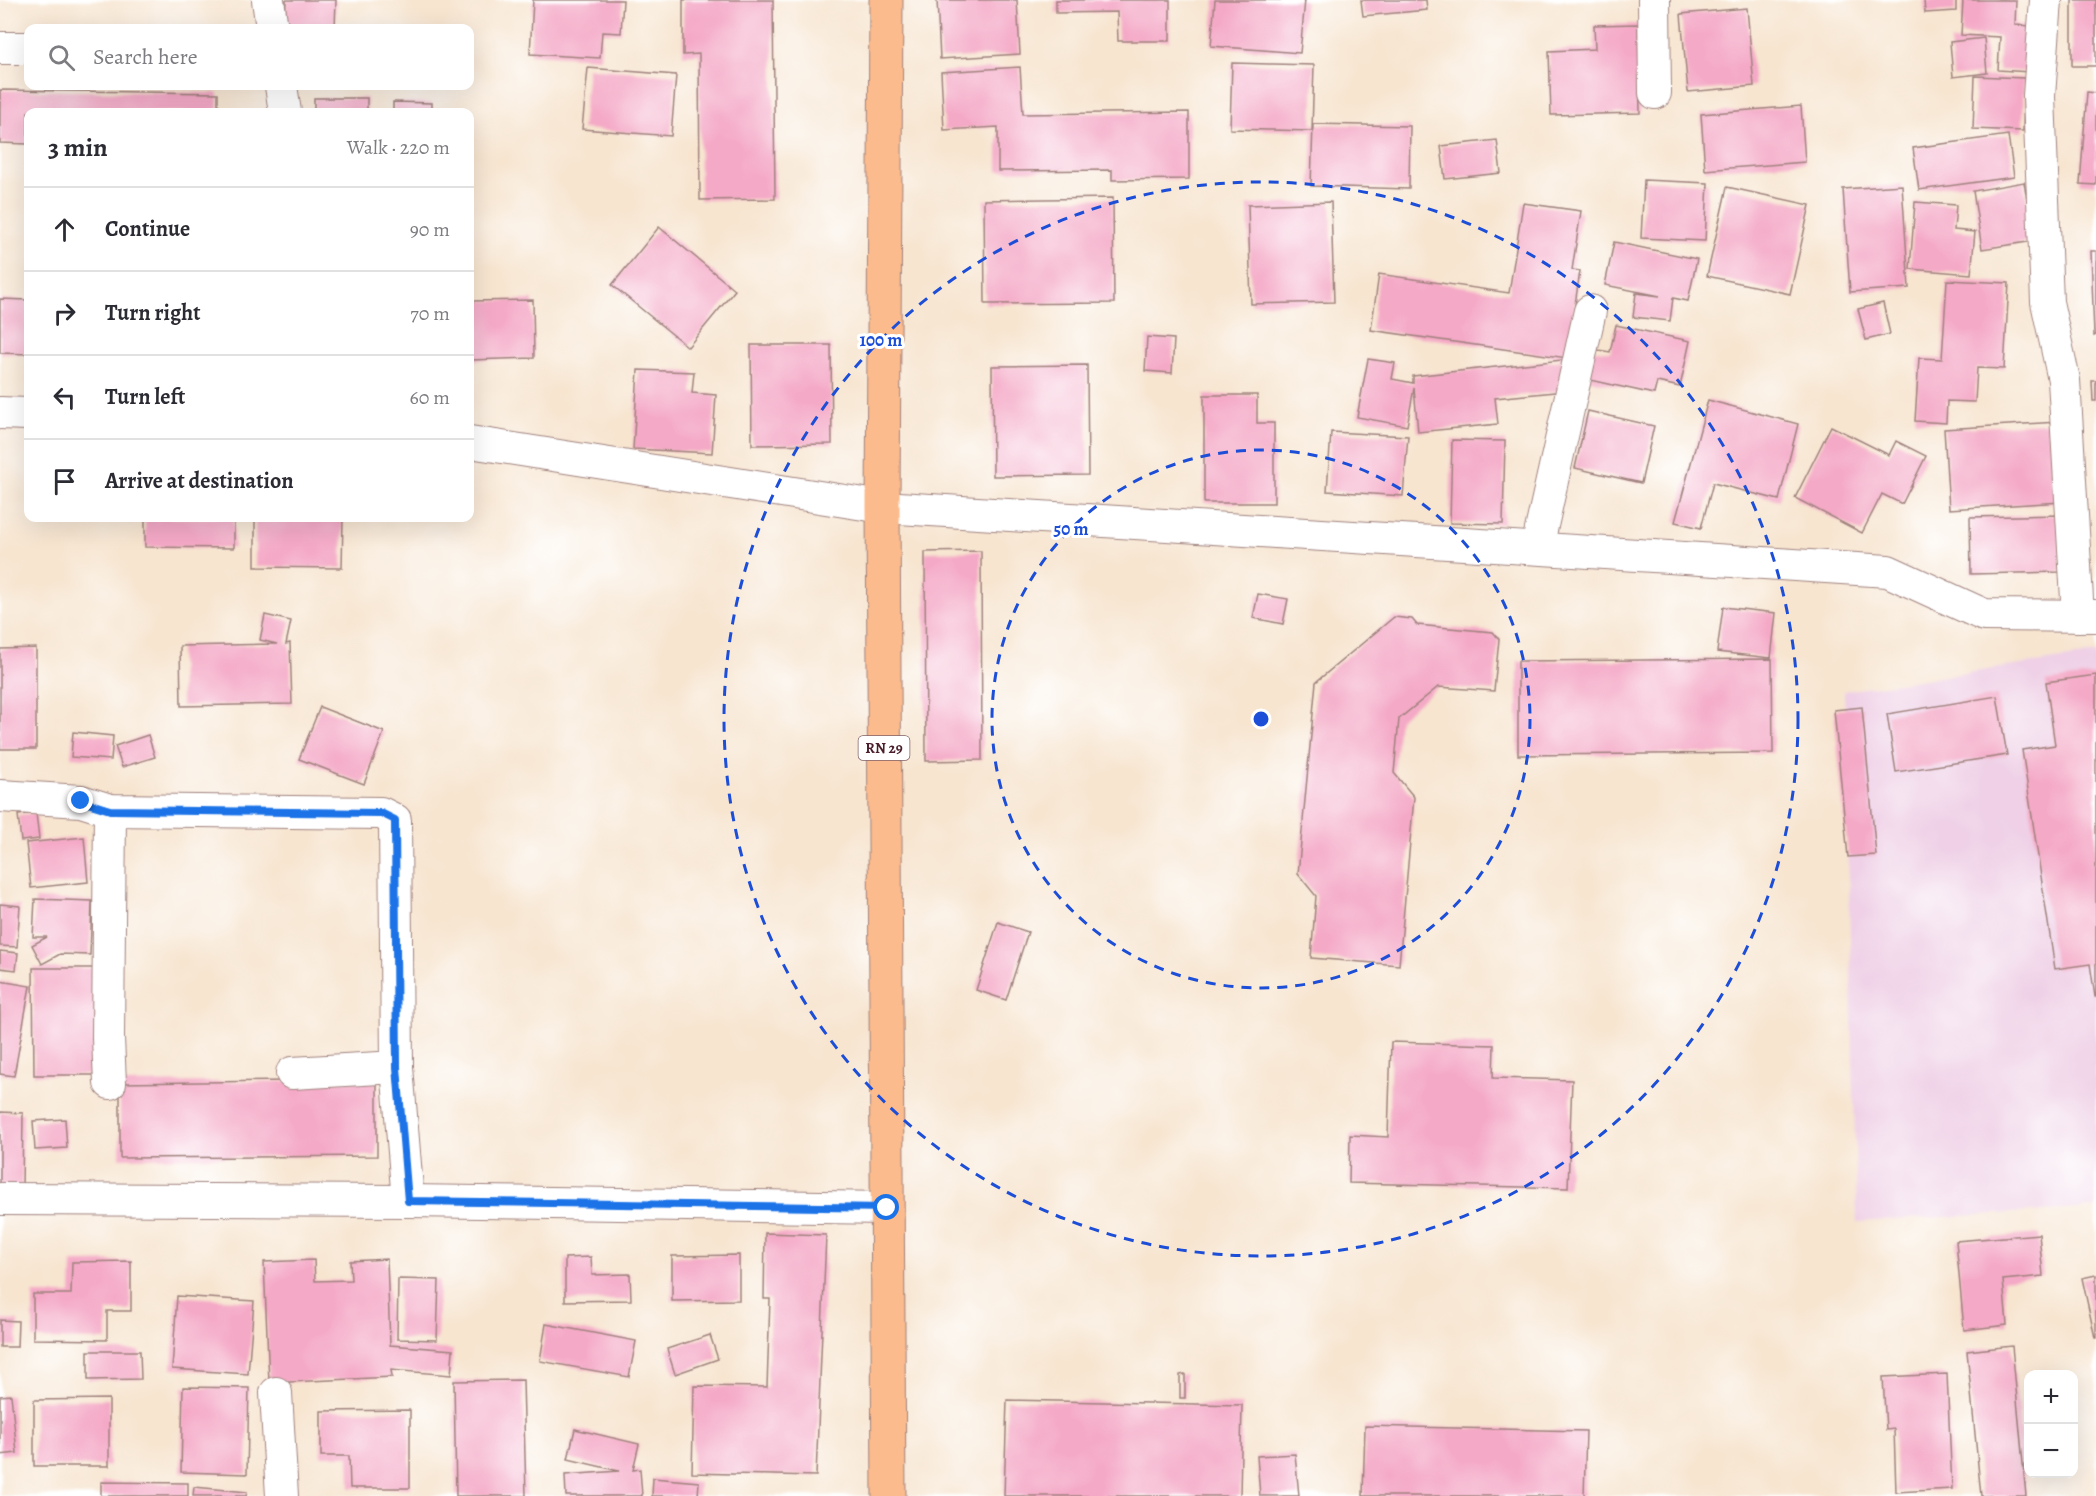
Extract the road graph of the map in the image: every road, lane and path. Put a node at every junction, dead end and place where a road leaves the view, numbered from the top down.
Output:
1 (268, 0) edge
2 (886, 0) edge
3 (1654, 0) edge
4 (2046, 0) edge
5 (271, 24) edge
6 (0, 48) edge
7 (24, 48) edge
8 (282, 90) edge
9 (1655, 93) dead end
10 (284, 108) edge
11 (1590, 311) dead end
12 (0, 413) edge
13 (24, 414) edge
14 (474, 443) edge
15 (883, 507) junction
16 (1537, 548) junction
17 (2087, 616) edge
18 (0, 796) edge
19 (110, 810) junction
20 (397, 1067) junction
21 (292, 1073) dead end
22 (110, 1083) dead end
23 (0, 1199) edge
24 (408, 1201) junction
25 (887, 1208) junction
26 (276, 1393) dead end
27 (282, 1496) edge
28 (889, 1496) edge

1 - 5 street
2 - 15 main road, RN 29
3 - 9 street
4 - 17 street
6 - 7 street
8 - 10 street
11 - 16 street
12 - 13 street
14 - 15 street
15 - 16 street
15 - 25 main road, RN 29
16 - 17 street
18 - 19 street
19 - 20 street
19 - 22 street
20 - 21 street
20 - 24 street
23 - 24 street
24 - 25 street
25 - 28 main road, RN 29
26 - 27 street

